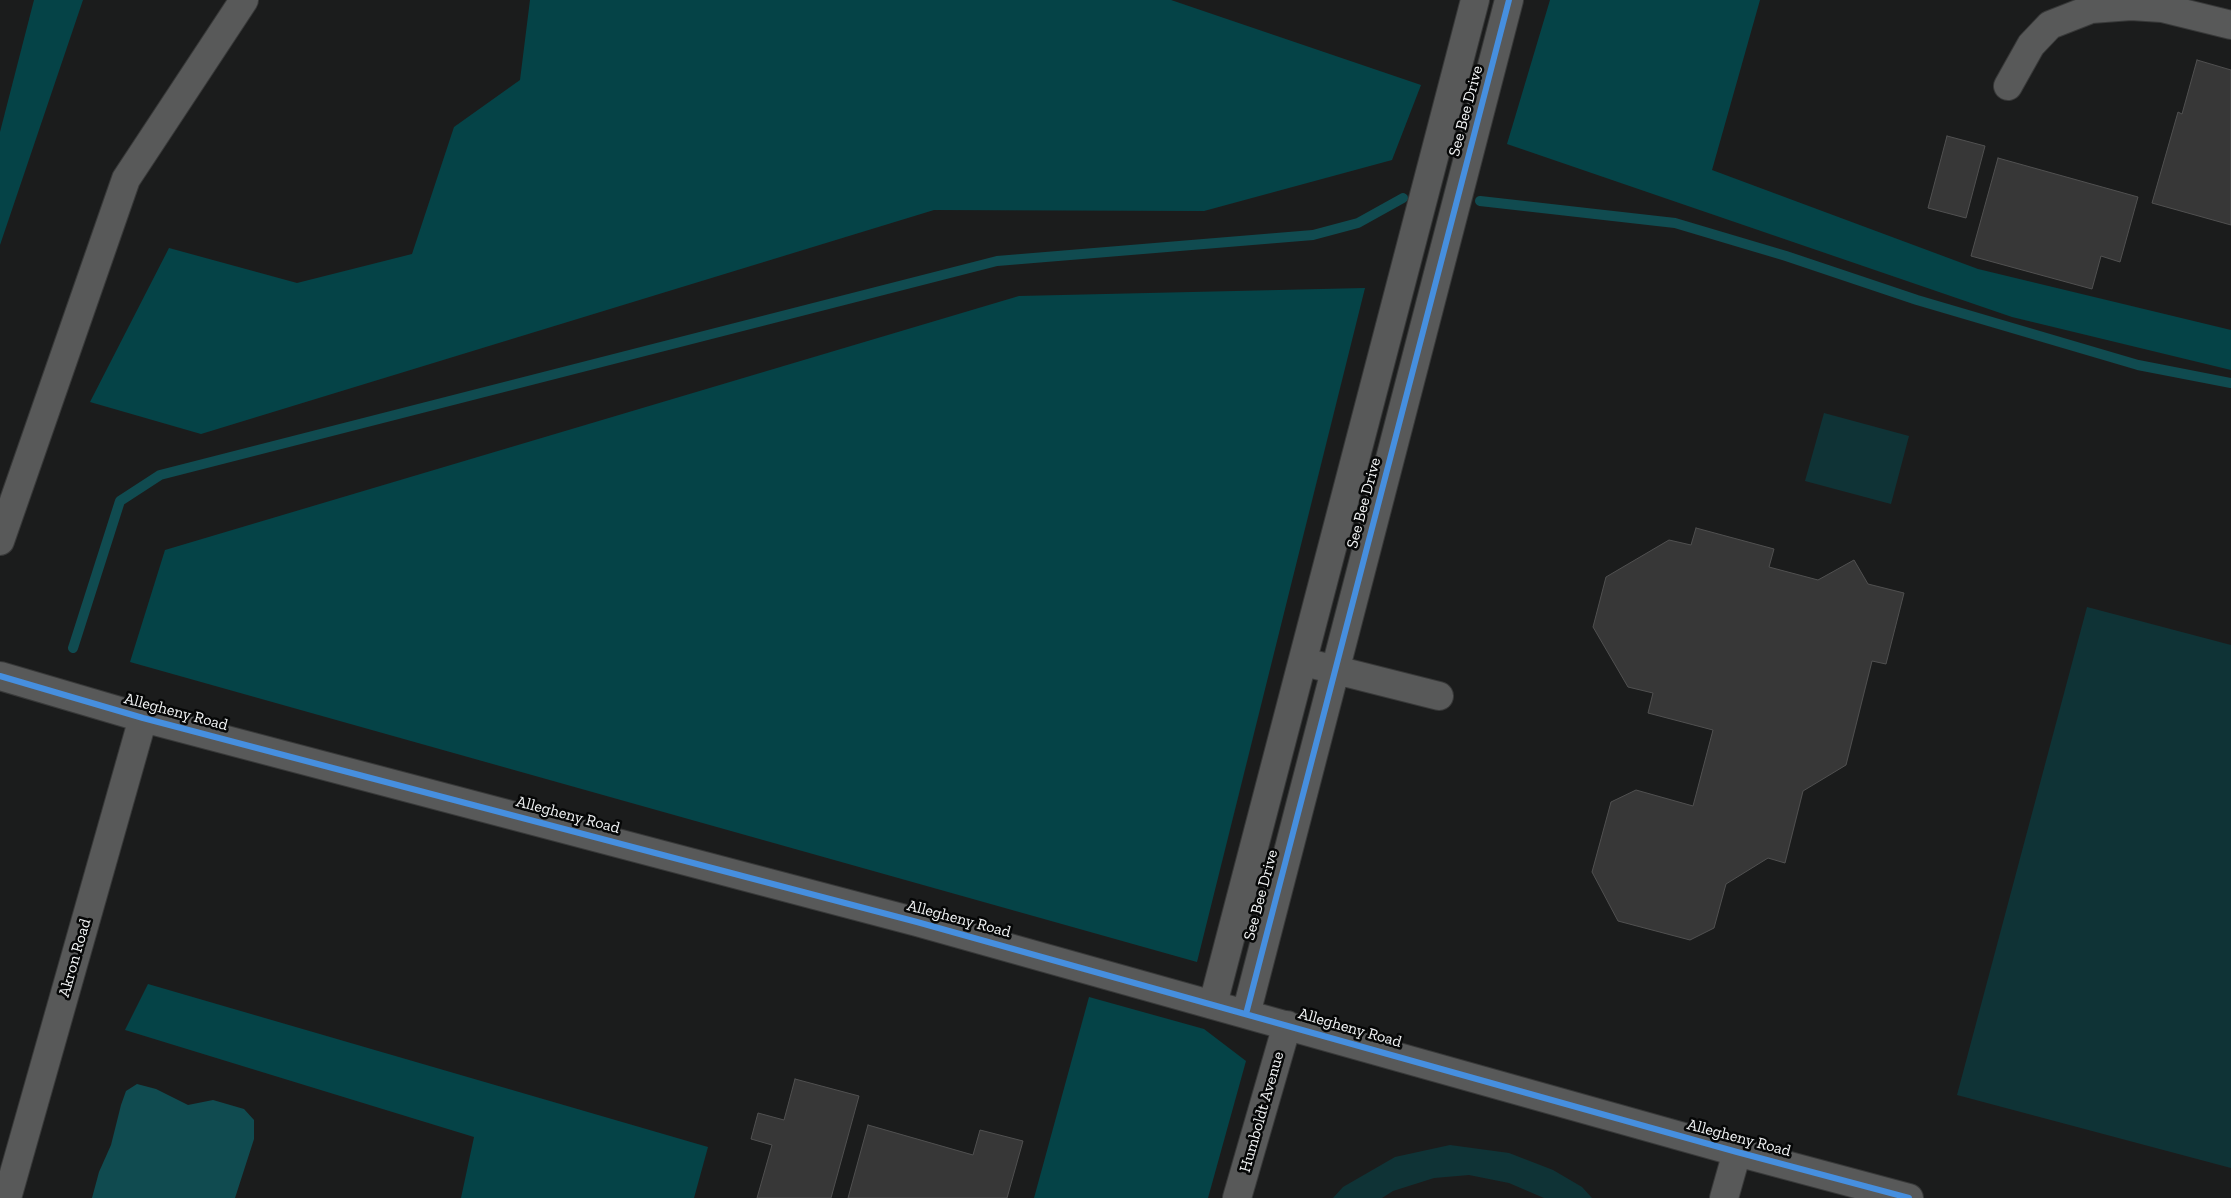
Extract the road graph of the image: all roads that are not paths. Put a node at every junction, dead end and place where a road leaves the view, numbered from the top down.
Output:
1 (244, 0) edge
2 (1475, 0) edge
3 (1509, 0) edge
4 (2231, 25) edge
5 (2008, 86) dead end
6 (0, 541) edge
7 (1302, 662) junction
8 (1335, 670) junction
9 (0, 676) edge
10 (1439, 696) dead end
11 (143, 718) junction
12 (1213, 1004) junction
13 (1246, 1014) junction
14 (1287, 1025) junction
15 (1737, 1152) junction
16 (7, 1198) edge
17 (1238, 1198) edge
18 (1724, 1198) edge
19 (1909, 1198) edge

1 - 6 street
2 - 7 street, See Bee Drive
3 - 8 street, See Bee Drive
4 - 5 street
7 - 8 street
7 - 12 street, See Bee Drive
8 - 10 street
8 - 13 street, See Bee Drive
9 - 11 street, Allegheny Road
11 - 12 street, Allegheny Road
11 - 16 street, Akron Road
12 - 13 street, Allegheny Road
13 - 14 street, Allegheny Road
14 - 15 street, Allegheny Road
14 - 17 street, Humboldt Avenue
15 - 18 street
15 - 19 street, Allegheny Road

